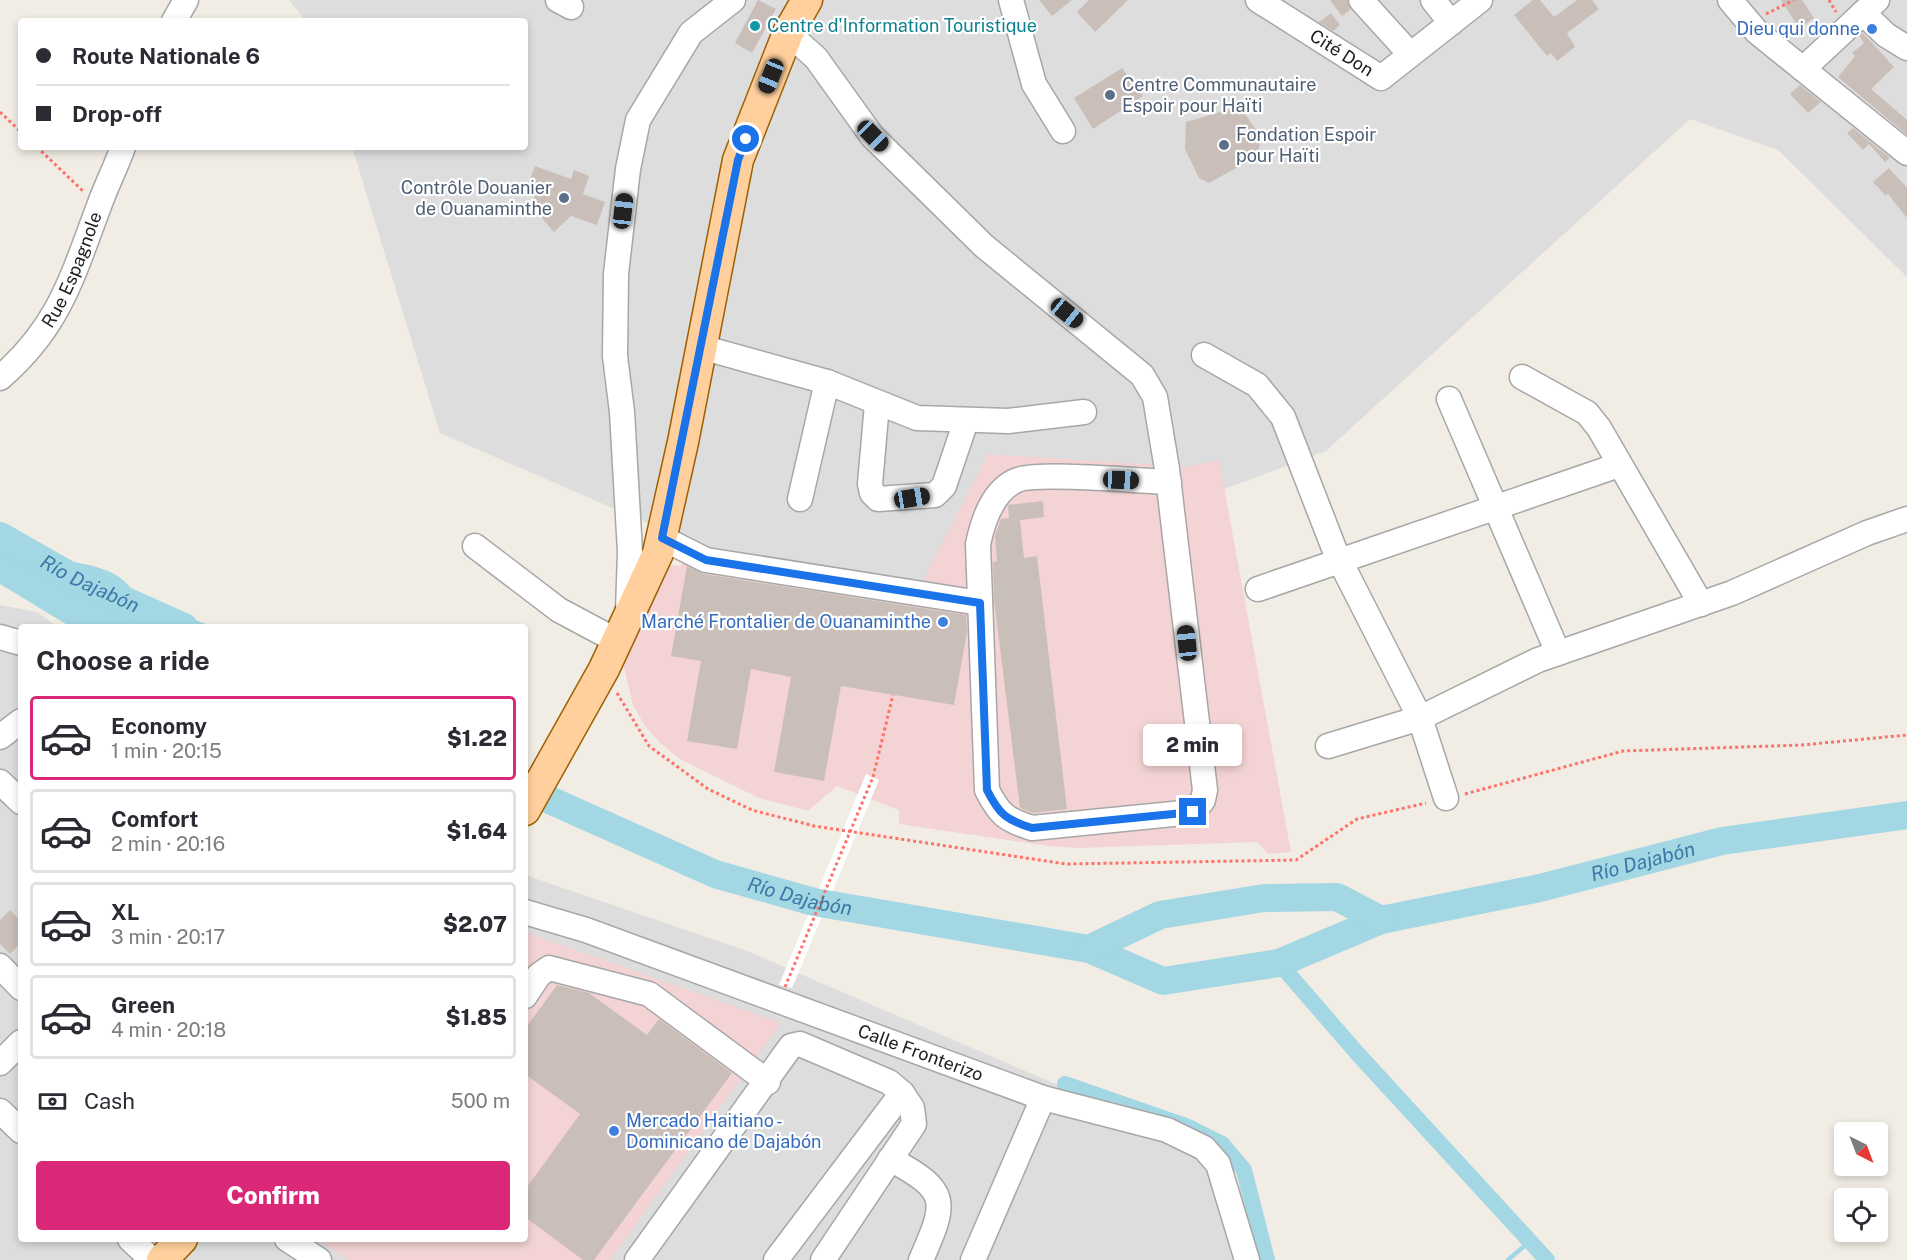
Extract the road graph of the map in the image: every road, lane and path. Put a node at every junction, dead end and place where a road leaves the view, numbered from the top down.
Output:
1 (186, 0) edge
2 (733, 0) edge
3 (807, 0) edge
4 (1011, 0) edge
5 (1258, 0) edge
6 (1361, 0) edge
7 (1433, 0) edge
8 (1480, 0) edge
9 (1730, 0) edge
10 (1794, 0) edge
11 (1870, 6) edge
12 (1283, 7) edge
13 (176, 18) edge
14 (1749, 22) junction
15 (1451, 23) junction
16 (788, 33) junction
17 (1907, 48) edge
18 (1410, 54) junction
19 (1803, 69) junction
20 (0, 112) edge
21 (18, 129) edge
22 (1063, 131) dead end
23 (40, 150) edge
24 (122, 150) edge
25 (1907, 153) edge
26 (99, 206) junction
27 (701, 347) junction
28 (1204, 355) dead end
29 (1522, 377) dead end
30 (0, 378) edge
31 (827, 382) junction
32 (1449, 399) dead end
33 (877, 404) junction
34 (1084, 412) dead end
35 (966, 421) junction
36 (1619, 465) junction
37 (1168, 482) junction
38 (800, 499) dead end
39 (1493, 508) junction
40 (1907, 519) edge
41 (662, 538) junction
42 (475, 546) dead end
43 (1341, 562) junction
44 (1258, 589) dead end
45 (980, 603) junction
46 (1701, 604) junction
47 (622, 628) junction
48 (0, 637) edge
49 (18, 642) edge
50 (1558, 653) junction
51 (604, 669) junction
52 (893, 695) dead end
53 (1420, 718) junction
54 (18, 723) edge
55 (1907, 735) edge
56 (0, 737) edge
57 (1328, 746) dead end
58 (0, 782) edge
59 (1446, 798) junction
60 (18, 799) edge
61 (528, 805) edge
62 (528, 913) edge
63 (0, 966) edge
64 (18, 985) edge
65 (784, 987) dead end
66 (528, 992) edge
67 (18, 1045) edge
68 (0, 1063) edge
69 (768, 1082) junction
70 (902, 1093) junction
71 (1042, 1098) junction
72 (0, 1111) edge
73 (18, 1128) edge
74 (890, 1159) junction
75 (133, 1242) edge
76 (179, 1242) edge
77 (292, 1242) edge
78 (152, 1260) edge
79 (162, 1260) edge
80 (319, 1260) edge
81 (637, 1260) edge
82 (777, 1260) edge
83 (823, 1260) edge
84 (921, 1260) edge
85 (973, 1260) edge
86 (1247, 1260) edge

1 - 13 street
2 - 47 street
3 - 16 main road
4 - 22 street
5 - 12 street, Cité Don
6 - 18 street
7 - 15 street
8 - 15 street, Cité Don
9 - 14 street
10 - 14 path
11 - 17 street
11 - 19 street
12 - 18 street, Cité Don
14 - 19 street
15 - 18 street, Cité Don
16 - 27 main road
16 - 37 street
19 - 25 street
20 - 21 path
23 - 26 path
24 - 26 street, Rue Espagnole
26 - 30 street, Rue Espagnole
27 - 31 street
27 - 41 main road
28 - 43 street
29 - 36 street
31 - 33 street
31 - 38 street
32 - 39 street
33 - 35 street
33 - 35 street
34 - 35 street
36 - 39 street
36 - 46 street
37 - 45 street
37 - 45 street
39 - 43 street
39 - 50 street
40 - 46 street
41 - 45 street
41 - 47 main road
42 - 47 street
43 - 44 street
43 - 53 street
46 - 50 street
47 - 51 main road
48 - 49 street
50 - 53 street
51 - 59 path
51 - 61 main road
52 - 65 path, bridge
53 - 57 street
53 - 59 street
54 - 56 street
55 - 59 path
58 - 60 street
62 - 71 street, Calle Fronterizo
63 - 64 street
66 - 69 street
67 - 68 street
69 - 70 street
69 - 81 street
70 - 74 street
70 - 82 street
71 - 85 street
71 - 86 street, Calle Fronterizo
72 - 73 street
74 - 83 street
74 - 84 street
75 - 78 street
76 - 79 main road
77 - 80 street

